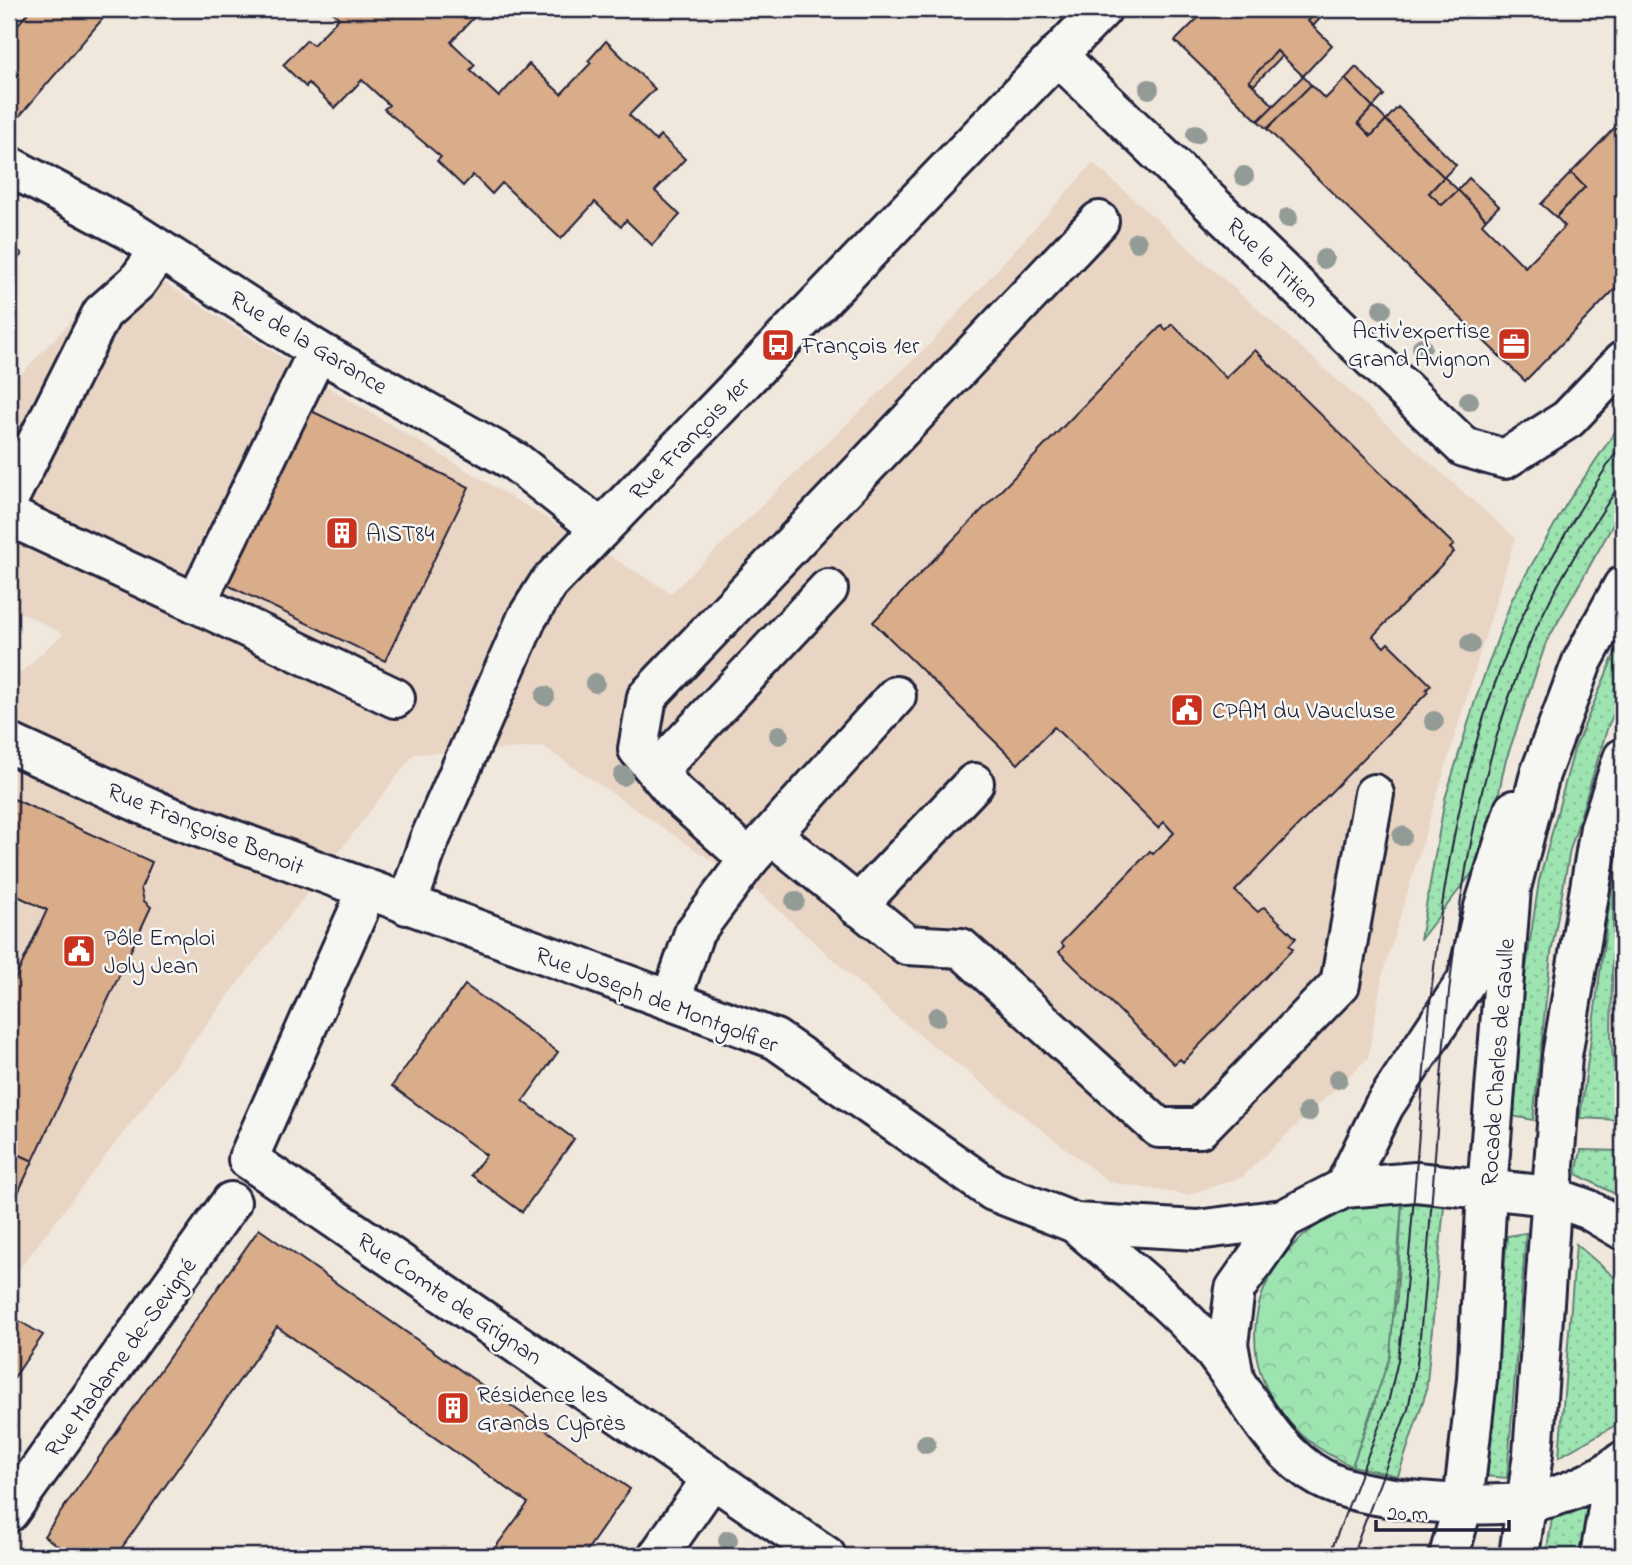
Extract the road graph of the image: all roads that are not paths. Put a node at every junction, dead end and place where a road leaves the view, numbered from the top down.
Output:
1 (1102, 9) edge
2 (1057, 55) junction
3 (9, 166) edge
4 (1099, 221) dead end
5 (160, 250) junction
6 (318, 351) junction
7 (1623, 361) edge
8 (9, 498) edge
9 (9, 516) edge
10 (601, 529) junction
11 (1623, 586) edge
12 (828, 589) dead end
13 (196, 603) junction
14 (1582, 662) junction
15 (896, 696) dead end
16 (395, 698) dead end
17 (9, 743) edge
18 (1623, 758) edge
19 (657, 771) junction
20 (974, 782) dead end
21 (1374, 794) dead end
22 (761, 847) junction
23 (363, 890) junction
24 (407, 905) junction
25 (857, 906) junction
26 (671, 1000) junction
27 (1344, 1188) junction
28 (1488, 1191) junction
29 (1551, 1196) junction
30 (231, 1202) dead end
31 (1284, 1219) junction
32 (1075, 1223) junction
33 (1623, 1230) edge
34 (1234, 1377) junction
35 (1619, 1464) edge
36 (713, 1478) junction
37 (1528, 1502) junction
38 (1462, 1504) junction
39 (9, 1512) edge
40 (658, 1556) edge
41 (826, 1556) edge
42 (1449, 1556) edge
43 (1519, 1556) edge
44 (1600, 1556) edge

1 - 2 street, Rue François 1er
2 - 7 street, Rue le Titien
2 - 10 street, Rue François 1er
3 - 5 street, Rue de la Garance
4 - 19 street
5 - 6 street, Rue de la Garance
5 - 8 street
6 - 10 street, Rue de la Garance
6 - 13 street
9 - 13 street
10 - 24 street, Rue François 1er
11 - 14 street, Rocade Charles de Gaulle
12 - 19 street
13 - 16 street
14 - 27 street
14 - 28 street, Rocade Charles de Gaulle
15 - 22 street
17 - 23 street, Rue Françoise Benoit
18 - 29 street
19 - 22 street
20 - 25 street
21 - 25 street
22 - 25 street
22 - 26 street
23 - 24 street, Rue Françoise Benoit
23 - 36 street, Rue Comte de Grignan
24 - 26 street, Rue Joseph de Montgolfier
26 - 32 street, Rue Joseph de Montgolfier
27 - 28 street
27 - 31 street
28 - 29 street
28 - 38 street, Rocade Charles de Gaulle
29 - 33 street
29 - 37 street
30 - 39 street, Rue Madame de-Sevigné
31 - 32 street
31 - 34 street
32 - 34 street
34 - 38 street
35 - 37 street
35 - 44 street
36 - 40 street
36 - 41 street, Rue Comte de Grignan
37 - 38 street
37 - 43 street
38 - 42 street, Rocade Charles de Gaulle

